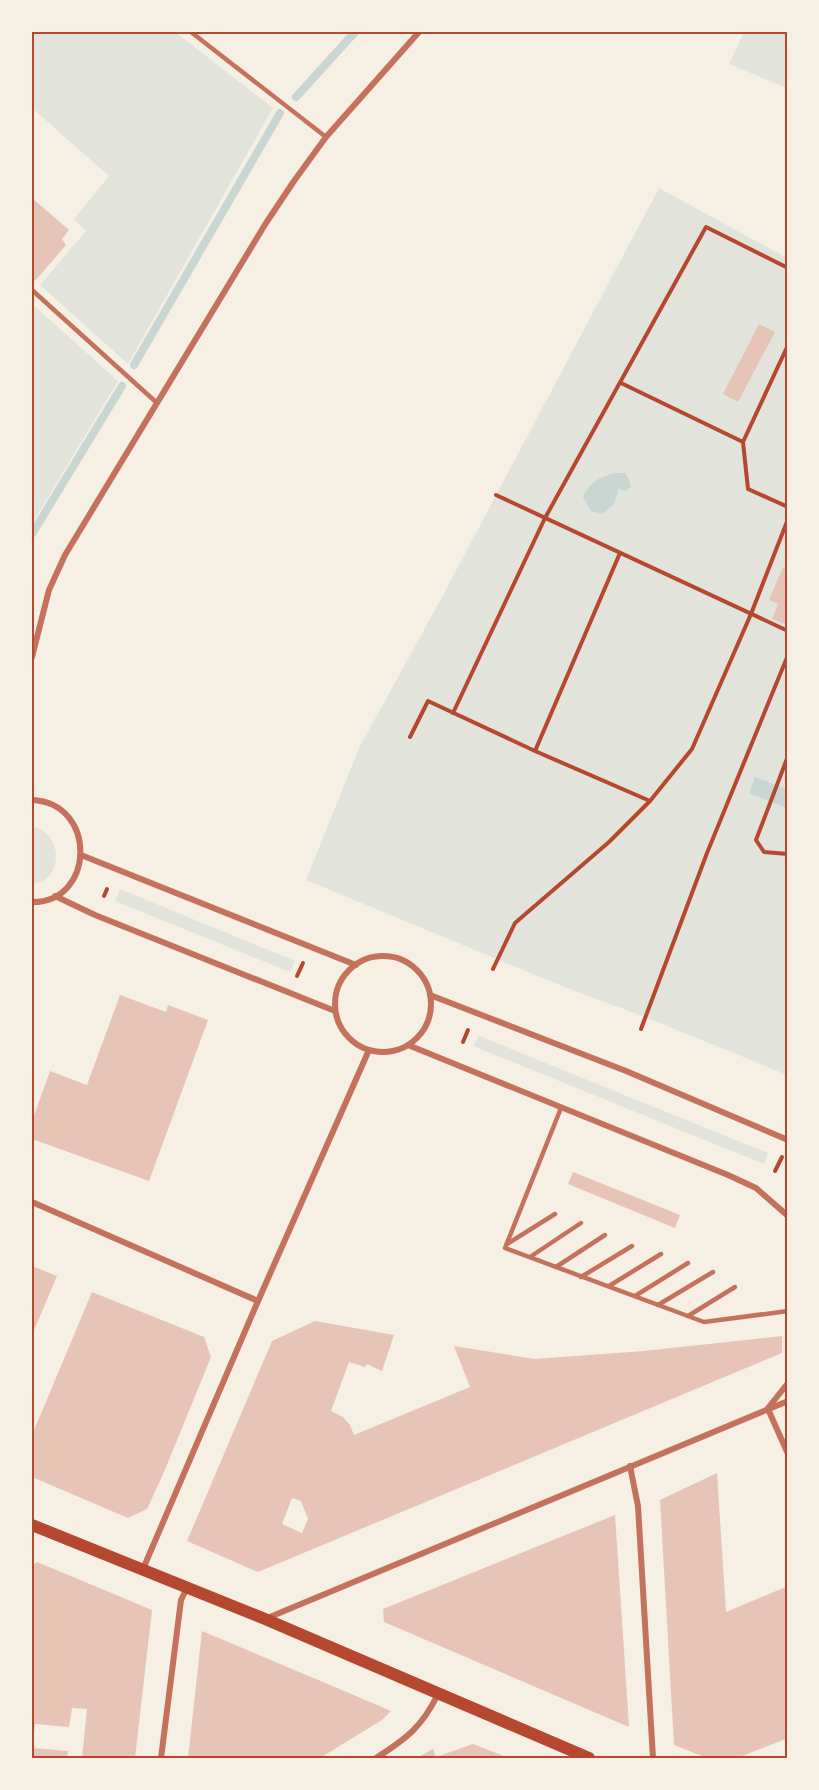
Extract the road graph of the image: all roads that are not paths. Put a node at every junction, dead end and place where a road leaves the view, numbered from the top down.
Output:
1 (190, 32) edge
2 (419, 32) edge
3 (326, 137) junction
4 (32, 290) edge
5 (157, 403) junction
6 (32, 657) edge
7 (32, 800) edge
8 (81, 855) junction
9 (55, 896) junction
10 (35, 902) edge
11 (32, 909) edge
12 (356, 965) junction
13 (430, 995) junction
14 (335, 1011) junction
15 (408, 1045) junction
16 (369, 1050) junction
17 (561, 1108) junction
18 (788, 1140) edge
19 (32, 1202) edge
20 (555, 1214) dead end
21 (788, 1216) edge
22 (581, 1223) dead end
23 (606, 1234) dead end
24 (507, 1244) junction
25 (632, 1246) dead end
26 (662, 1254) dead end
27 (530, 1257) junction
28 (688, 1263) dead end
29 (556, 1267) junction
30 (713, 1272) dead end
31 (581, 1276) junction
32 (609, 1287) junction
33 (735, 1287) dead end
34 (635, 1296) junction
35 (258, 1301) junction
36 (658, 1305) junction
37 (788, 1311) edge
38 (688, 1317) junction
39 (788, 1383) edge
40 (788, 1401) edge
41 (768, 1409) junction
42 (788, 1454) edge
43 (630, 1466) junction
44 (32, 1525) edge
45 (143, 1569) junction
46 (187, 1587) junction
47 (265, 1619) junction
48 (438, 1694) junction
49 (161, 1758) edge
50 (376, 1758) edge
51 (589, 1758) edge
52 (653, 1758) edge

1 - 3 lane
2 - 3 street
3 - 5 street
4 - 5 lane
5 - 6 street
7 - 8 street
8 - 9 street
8 - 12 street
9 - 10 street
9 - 14 street
10 - 11 street
12 - 13 street
12 - 14 street
13 - 15 street
13 - 18 street
14 - 16 street
15 - 16 street
15 - 17 street
16 - 35 street
17 - 21 street
17 - 24 lane
19 - 35 street
20 - 24 lane
22 - 27 lane
23 - 29 lane
24 - 27 lane
25 - 31 lane
26 - 32 lane
27 - 29 lane
28 - 34 lane
29 - 31 lane
30 - 36 lane
31 - 32 lane
32 - 34 lane
33 - 38 lane
34 - 36 lane
35 - 45 street
36 - 38 lane
37 - 38 lane
39 - 41 street
40 - 41 street
41 - 42 street
41 - 43 street
43 - 47 street
43 - 52 street
44 - 45 main road
45 - 46 main road
46 - 47 main road
46 - 49 street
47 - 48 main road
48 - 50 street
48 - 51 main road

